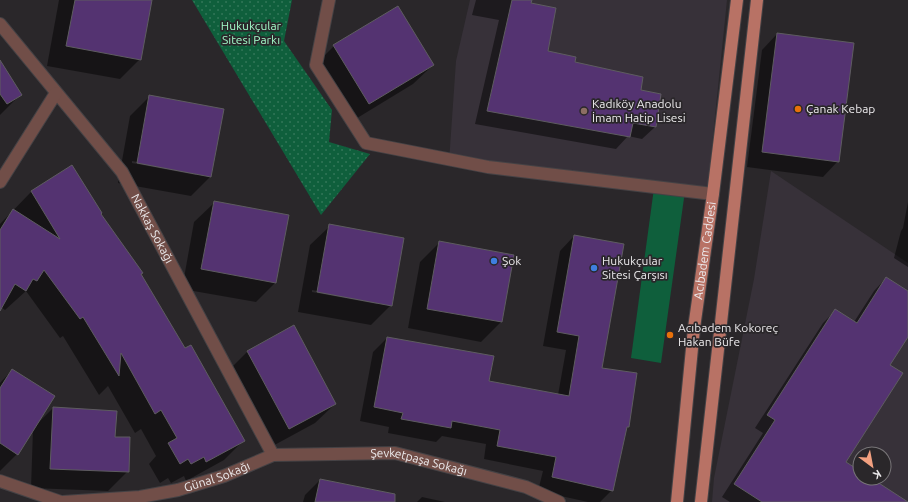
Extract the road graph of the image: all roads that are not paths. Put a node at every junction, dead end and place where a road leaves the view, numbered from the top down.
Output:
1 (329, 0) edge
2 (737, 0) edge
3 (756, 0) edge
4 (0, 24) edge
5 (56, 93) junction
6 (0, 182) edge
7 (713, 194) junction
8 (273, 455) junction
9 (0, 481) edge
10 (62, 502) edge
11 (559, 502) edge
12 (677, 502) edge
13 (701, 502) edge

1 - 7 street
2 - 7 main road, Acıbadem Caddesi
3 - 13 main road, Acıbadem Caddesi
4 - 5 street, Nakkaş Sokağı
5 - 6 street
5 - 8 street, Nakkaş Sokağı
7 - 12 main road, Acıbadem Caddesi
8 - 10 street, Günal Sokağı
8 - 11 street, Şevketpaşa Sokağı
9 - 10 street, Günal Sokağı

